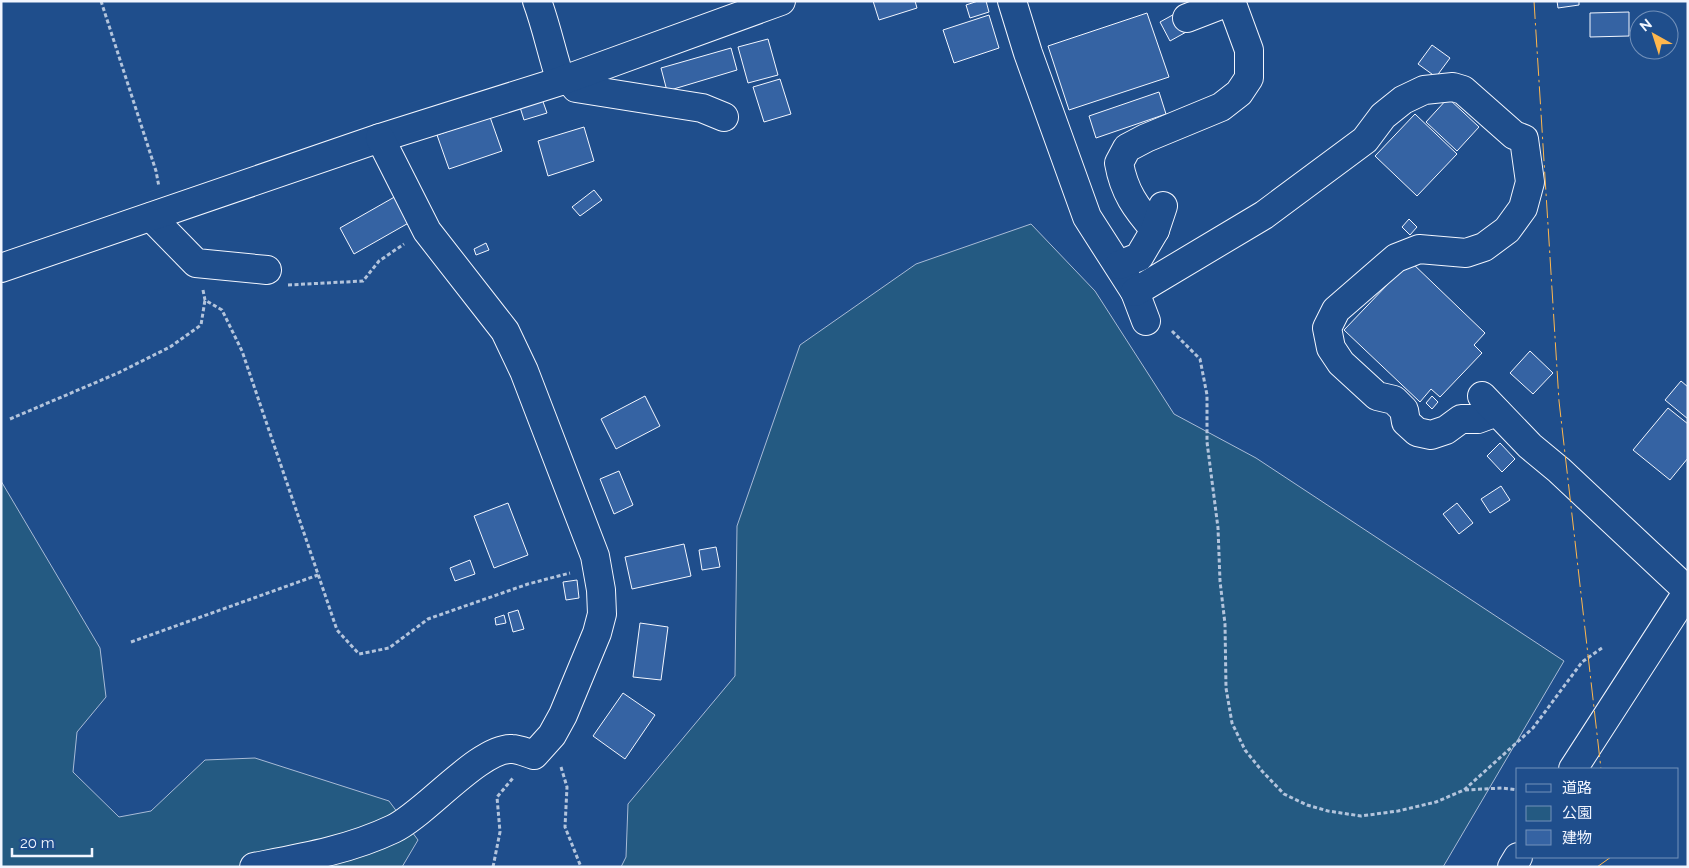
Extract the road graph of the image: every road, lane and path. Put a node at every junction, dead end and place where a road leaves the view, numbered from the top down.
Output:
1 (100, 1) edge
2 (537, 1) edge
3 (781, 1) edge
4 (1012, 1) edge
5 (1231, 1) edge
6 (1187, 18) dead end
7 (564, 80) junction
8 (724, 117) dead end
9 (380, 138) junction
10 (158, 215) junction
11 (427, 231) junction
12 (196, 263) junction
13 (1119, 265) junction
14 (1, 268) edge
15 (267, 270) joint
16 (1135, 292) junction
17 (205, 300) junction
18 (1146, 321) joint
19 (10, 419) dead end
20 (597, 564) junction
21 (318, 575) junction
22 (1688, 591) edge
23 (131, 642) dead end
24 (1602, 648) dead end
25 (543, 745) junction
26 (1574, 768) edge
27 (1464, 790) junction
28 (1516, 790) edge
29 (254, 867) edge
30 (493, 867) edge
31 (581, 867) edge

1 - 10 path
2 - 7 street
3 - 7 street
4 - 13 street
5 - 6 street
5 - 13 street
7 - 8 street
7 - 9 street
9 - 10 street
9 - 11 street
10 - 12 street
10 - 14 street
11 - 15 path
11 - 20 street
12 - 15 street
12 - 17 path
13 - 16 street
16 - 18 street
16 - 22 street
17 - 19 path
17 - 21 path
18 - 27 path
20 - 21 path
20 - 25 street
21 - 23 path
22 - 26 street
24 - 27 path
25 - 29 street
25 - 30 path
25 - 31 path
27 - 28 path

